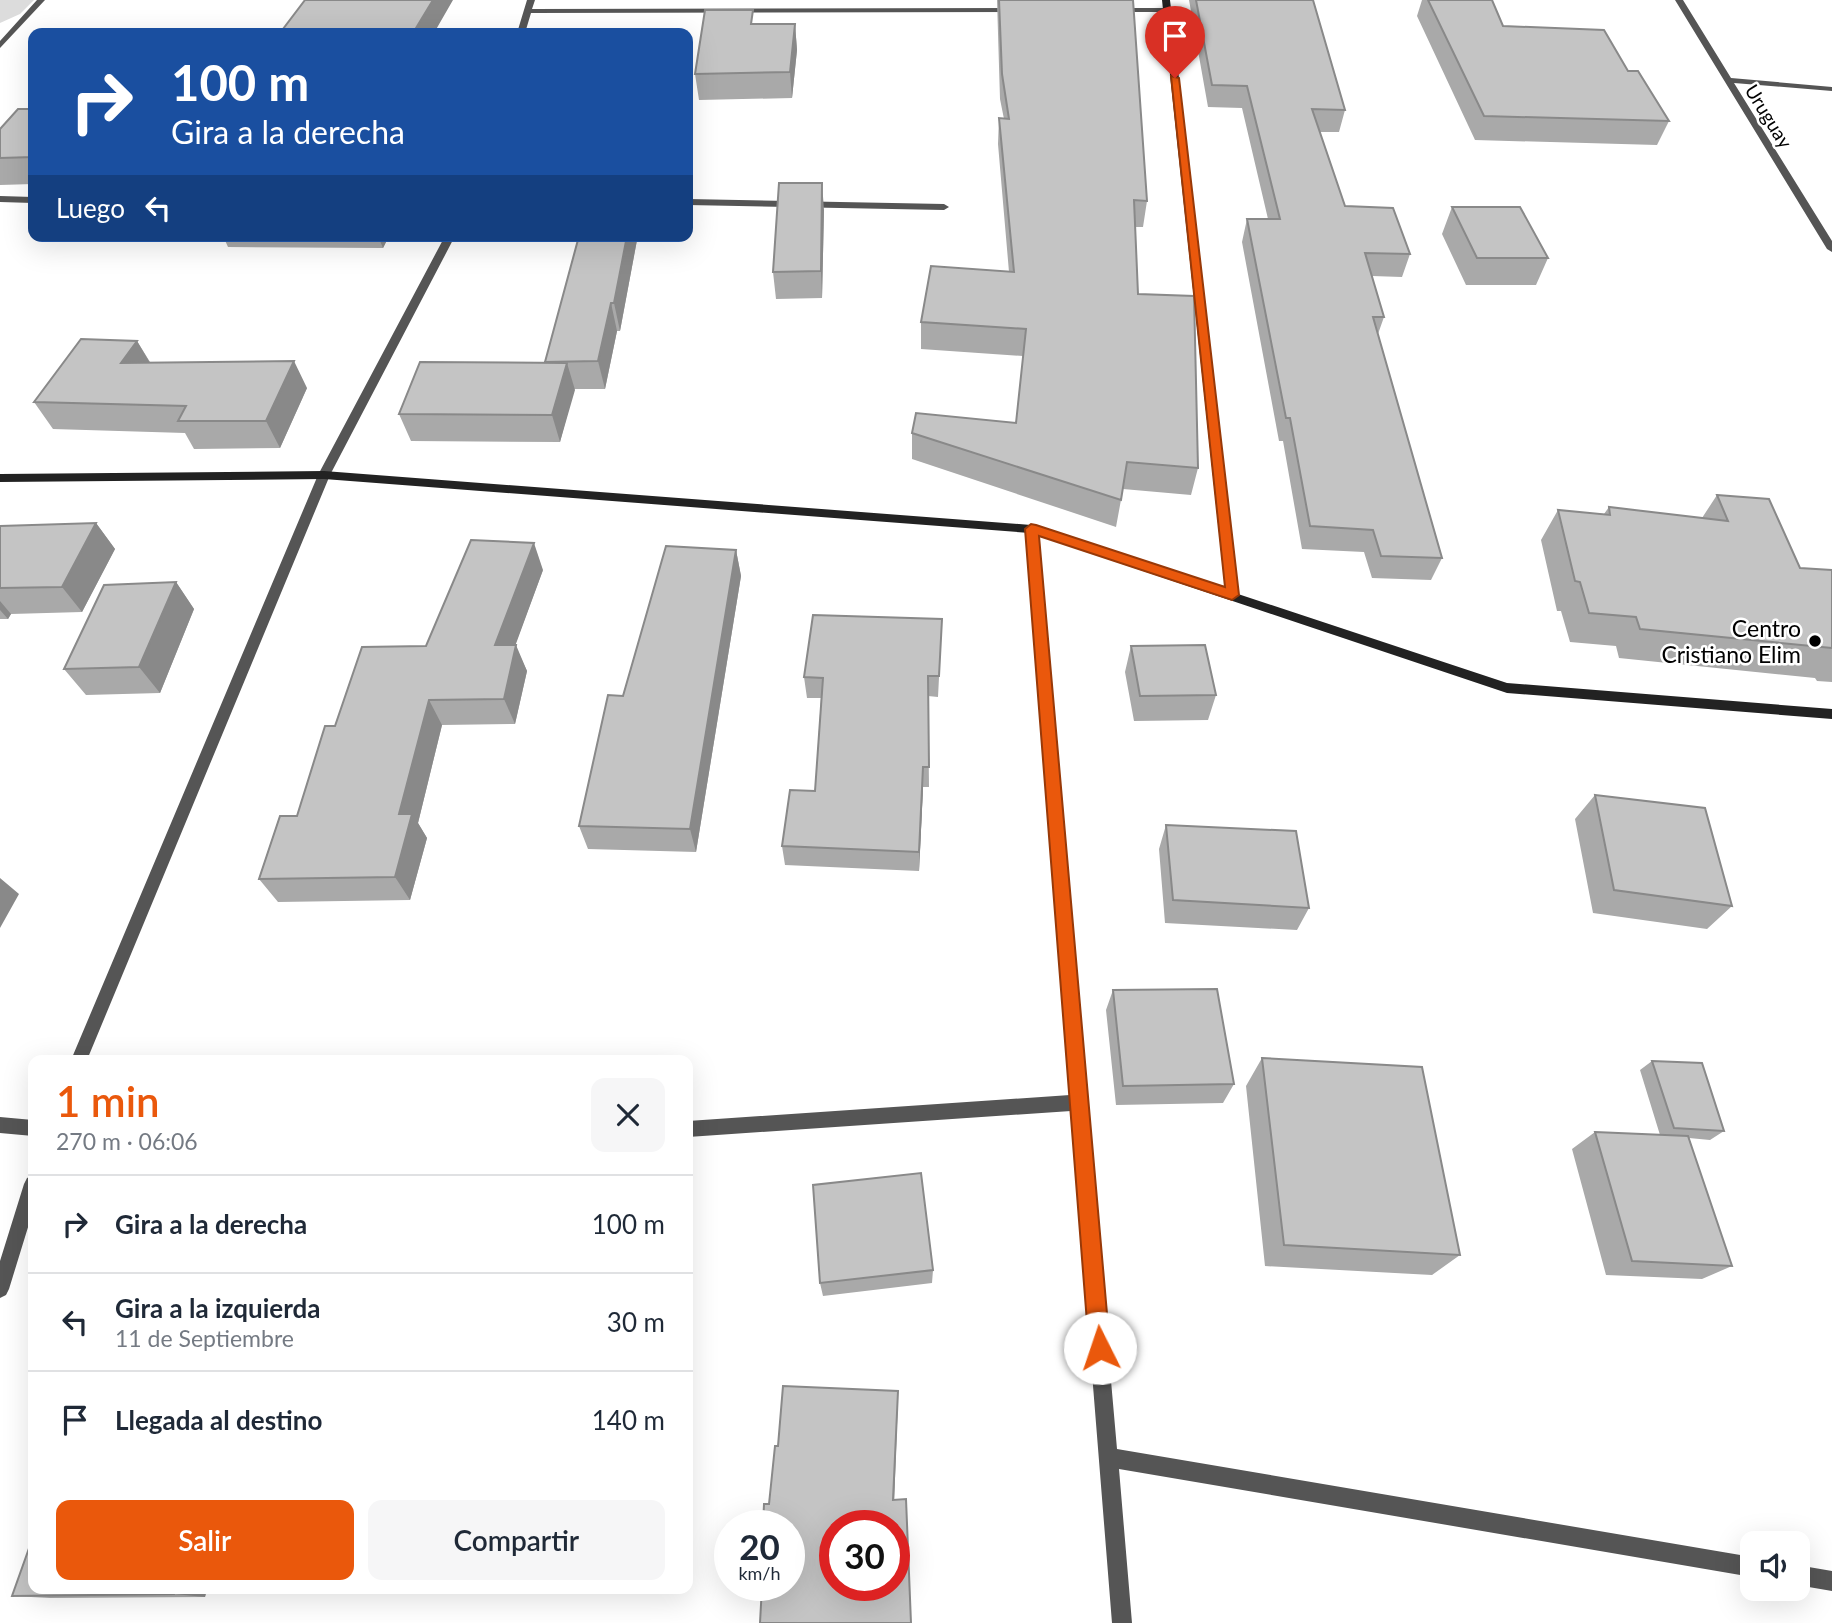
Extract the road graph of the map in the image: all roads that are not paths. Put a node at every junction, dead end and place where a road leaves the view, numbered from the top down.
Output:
1 (41, 0) edge
2 (531, 0) edge
3 (1679, 0) edge
4 (1166, 5) edge
5 (1028, 10) edge
6 (1111, 10) edge
7 (528, 11) junction
8 (523, 28) edge
9 (0, 46) edge
10 (1728, 80) junction
11 (1832, 89) edge
12 (0, 200) edge
13 (28, 200) edge
14 (693, 202) edge
15 (944, 207) dead end
16 (447, 242) edge
17 (1832, 249) edge
18 (324, 475) junction
19 (0, 478) edge
20 (1031, 529) junction
21 (1232, 595) junction
22 (1832, 714) edge
23 (81, 1055) edge
24 (1081, 1102) junction
25 (0, 1125) edge
26 (28, 1128) edge
27 (693, 1129) edge
28 (28, 1200) edge
29 (0, 1289) edge
30 (1108, 1457) junction
31 (1740, 1565) edge
32 (1810, 1577) edge
33 (1832, 1581) edge
34 (1122, 1623) edge

1 - 9 street
2 - 7 street
3 - 10 street, Uruguay
4 - 6 street
4 - 21 main road
5 - 7 street
7 - 8 street
10 - 11 street
10 - 17 street, Uruguay
12 - 13 street
14 - 15 street
16 - 18 street
18 - 19 main road
18 - 20 main road
18 - 23 street
20 - 21 main road
20 - 24 street
21 - 22 main road
24 - 27 street
24 - 30 street
25 - 26 street
28 - 29 street
30 - 31 street
30 - 34 street
32 - 33 street

